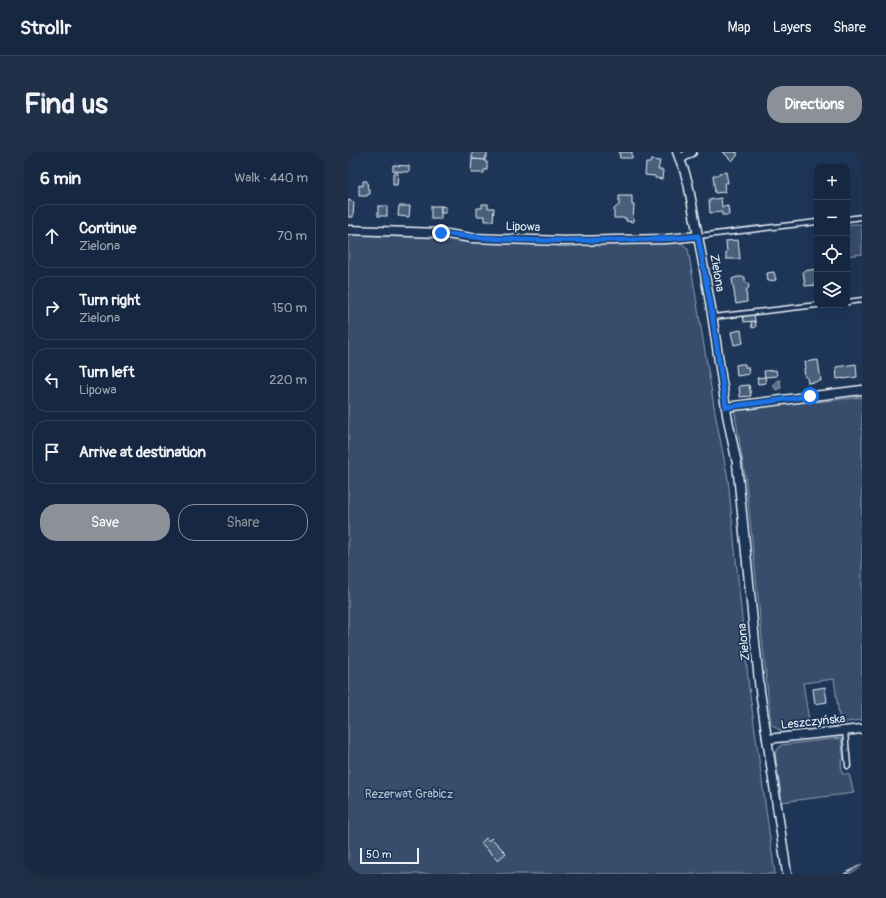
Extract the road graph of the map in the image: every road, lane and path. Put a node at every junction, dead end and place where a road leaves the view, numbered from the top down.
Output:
1 (692, 152) edge
2 (678, 155) edge
3 (862, 217) edge
4 (850, 218) edge
5 (814, 222) edge
6 (348, 230) edge
7 (698, 236) junction
8 (862, 300) edge
9 (850, 302) edge
10 (814, 305) edge
11 (713, 317) junction
12 (862, 390) edge
13 (726, 407) junction
14 (862, 729) edge
15 (844, 731) junction
16 (767, 739) junction
17 (848, 766) dead end
18 (787, 874) edge

1 - 2 street, Zielona
2 - 7 street, Zielona
3 - 4 lane
5 - 7 lane
6 - 7 street, Lipowa
7 - 11 street, Zielona
8 - 9 lane
10 - 11 lane
11 - 13 street, Zielona
12 - 13 street
13 - 16 street, Zielona
14 - 15 street, Leszczyńska
15 - 16 street, Leszczyńska
15 - 17 lane
16 - 18 street, Zielona

